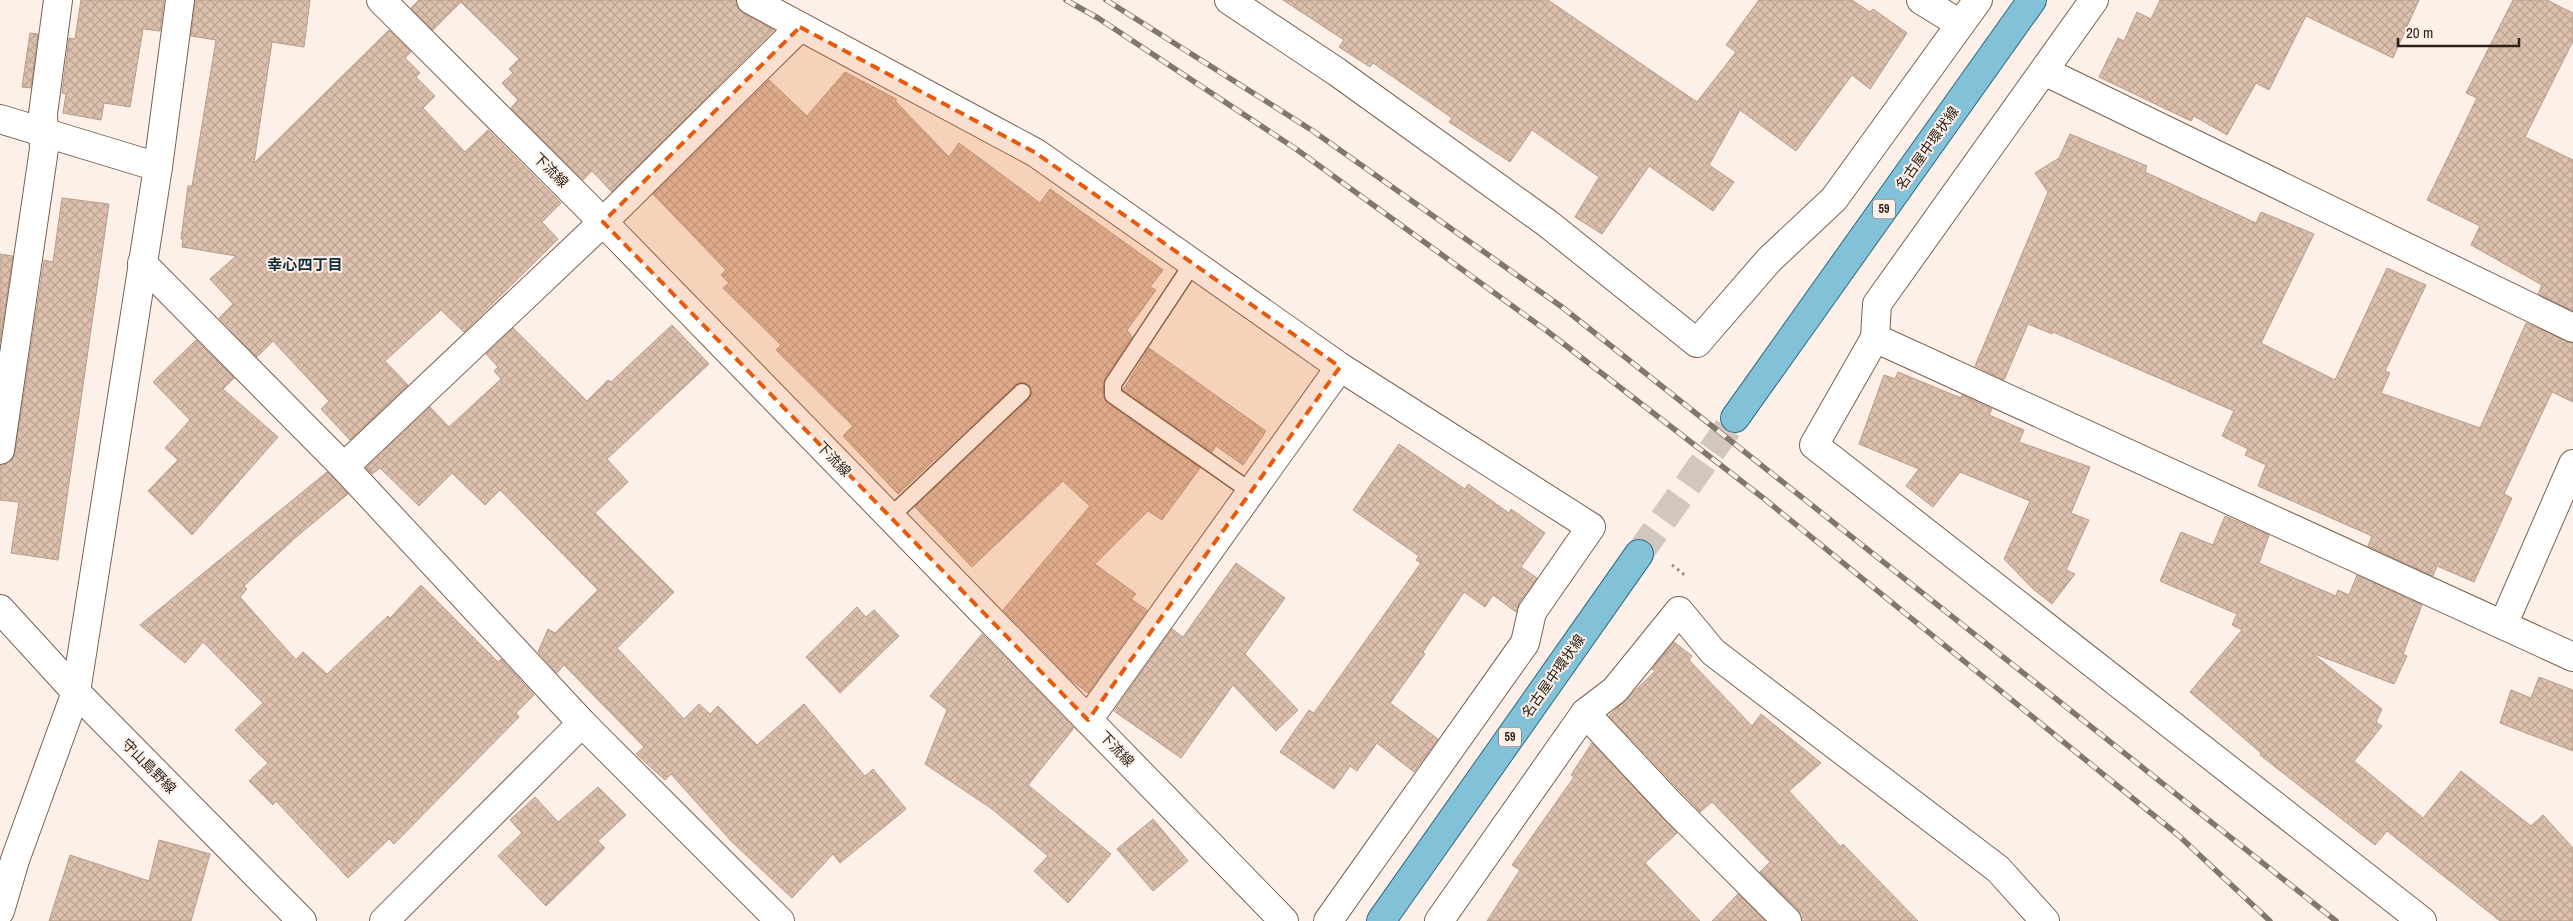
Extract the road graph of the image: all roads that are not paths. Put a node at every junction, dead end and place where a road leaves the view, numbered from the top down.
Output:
1 (58, 0) edge
2 (180, 0) edge
3 (381, 0) edge
4 (752, 0) edge
5 (1229, 0) edge
6 (1921, 0) edge
7 (1978, 0) edge
8 (2032, 0) edge
9 (2094, 0) edge
10 (1960, 24) junction
11 (800, 27) junction
12 (2044, 71) junction
13 (0, 119) edge
14 (44, 132) junction
15 (158, 168) junction
16 (602, 222) junction
17 (142, 263) junction
18 (1193, 263) junction
19 (2573, 328) edge
20 (1875, 338) junction
21 (1340, 367) junction
22 (1022, 392) dead end
23 (1736, 418) tunnel mouth
24 (0, 450) edge
25 (2573, 464) edge
26 (344, 467) junction
27 (1250, 491) junction
28 (890, 517) junction
29 (1639, 554) tunnel mouth
30 (0, 609) edge
31 (2503, 625) junction
32 (2573, 656) edge
33 (76, 692) junction
34 (1585, 712) junction
35 (1088, 720) junction
36 (582, 723) junction
37 (7, 857) edge
38 (0, 912) edge
39 (302, 921) edge
40 (384, 921) edge
41 (780, 921) edge
42 (1284, 921) edge
43 (1328, 921) edge
44 (1381, 921) edge
45 (1439, 921) edge
46 (1786, 921) edge
47 (2045, 921) edge
48 (2422, 921) edge

1 - 14 street
2 - 15 street
3 - 16 street, 下流線
4 - 11 street
5 - 10 street
6 - 10 street
7 - 10 street
8 - 23 main road, 名古屋中環状線 / 59
9 - 12 street
11 - 16 street
11 - 18 street
12 - 19 street
12 - 20 street
13 - 14 street
14 - 15 street
14 - 24 street
15 - 17 street
16 - 26 street
16 - 28 street, 下流線
17 - 26 street
17 - 33 street
18 - 21 street
18 - 27 lane
20 - 31 street
20 - 48 street
21 - 27 street
21 - 43 street
22 - 28 lane
25 - 31 street
26 - 36 street
27 - 35 street
28 - 35 street, 下流線
29 - 44 main road, 名古屋中環状線 / 59
30 - 33 street, 守山島野線
31 - 32 street
33 - 37 street
33 - 39 street, 守山島野線
34 - 45 street
34 - 46 street
34 - 47 street
35 - 42 street, 下流線
36 - 40 street
36 - 41 street
37 - 38 street

